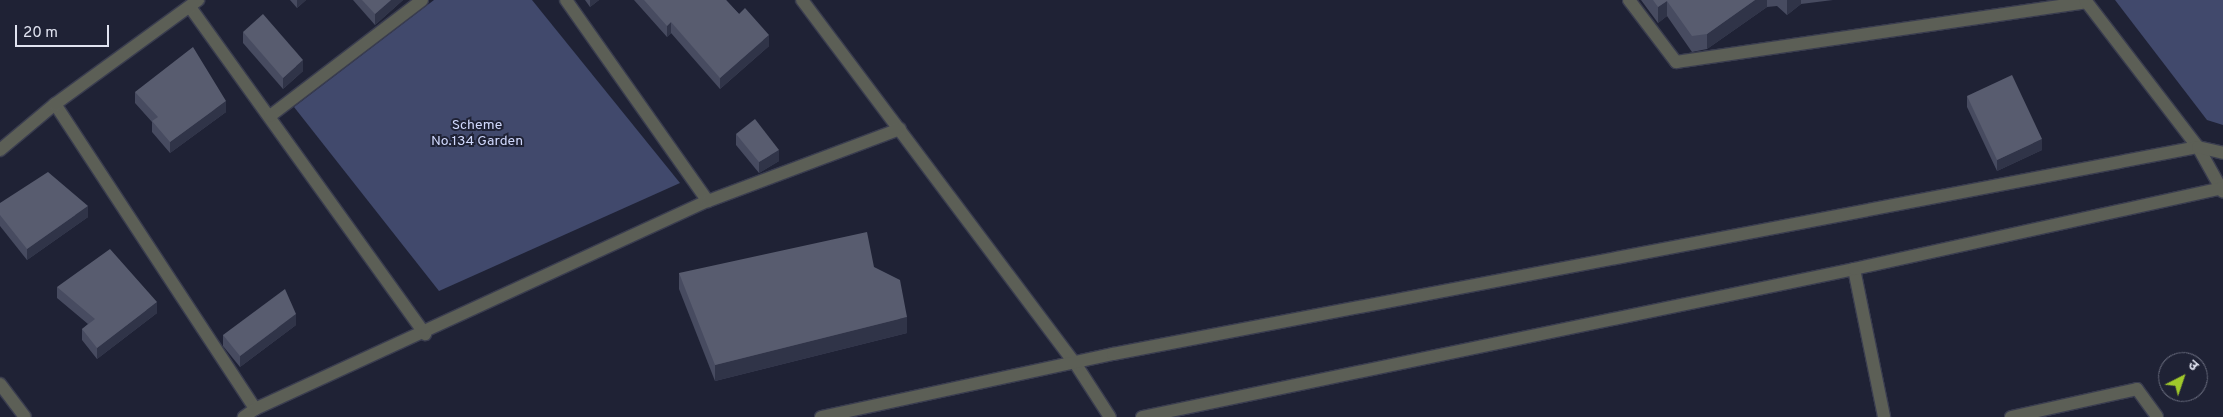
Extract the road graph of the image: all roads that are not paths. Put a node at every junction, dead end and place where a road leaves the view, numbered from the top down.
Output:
1 (422, 0) edge
2 (566, 0) edge
3 (802, 0) edge
4 (1629, 0) edge
5 (2086, 1) edge
6 (194, 3) edge
7 (55, 104) junction
8 (270, 116) junction
9 (900, 129) junction
10 (2198, 147) junction
11 (0, 150) edge
12 (2223, 153) edge
13 (2222, 190) edge
14 (708, 201) junction
15 (1854, 269) junction
16 (425, 334) junction
17 (1075, 363) junction
18 (0, 384) edge
19 (255, 409) junction
20 (25, 417) edge
21 (244, 417) edge
22 (821, 417) edge
23 (1110, 417) edge
24 (1142, 417) edge
25 (1884, 417) edge
26 (2011, 417) edge
27 (2157, 417) edge

1 - 8 street
2 - 14 street
3 - 9 street
4 - 5 street
5 - 10 street
6 - 7 street
6 - 8 street
7 - 11 street
7 - 19 street
8 - 16 street
9 - 14 street
9 - 17 street
10 - 12 street
10 - 13 street
10 - 17 street
13 - 15 street
14 - 16 street
15 - 24 street
15 - 25 street
16 - 19 street
17 - 22 street
17 - 23 street
18 - 20 street
19 - 21 street
26 - 27 street

